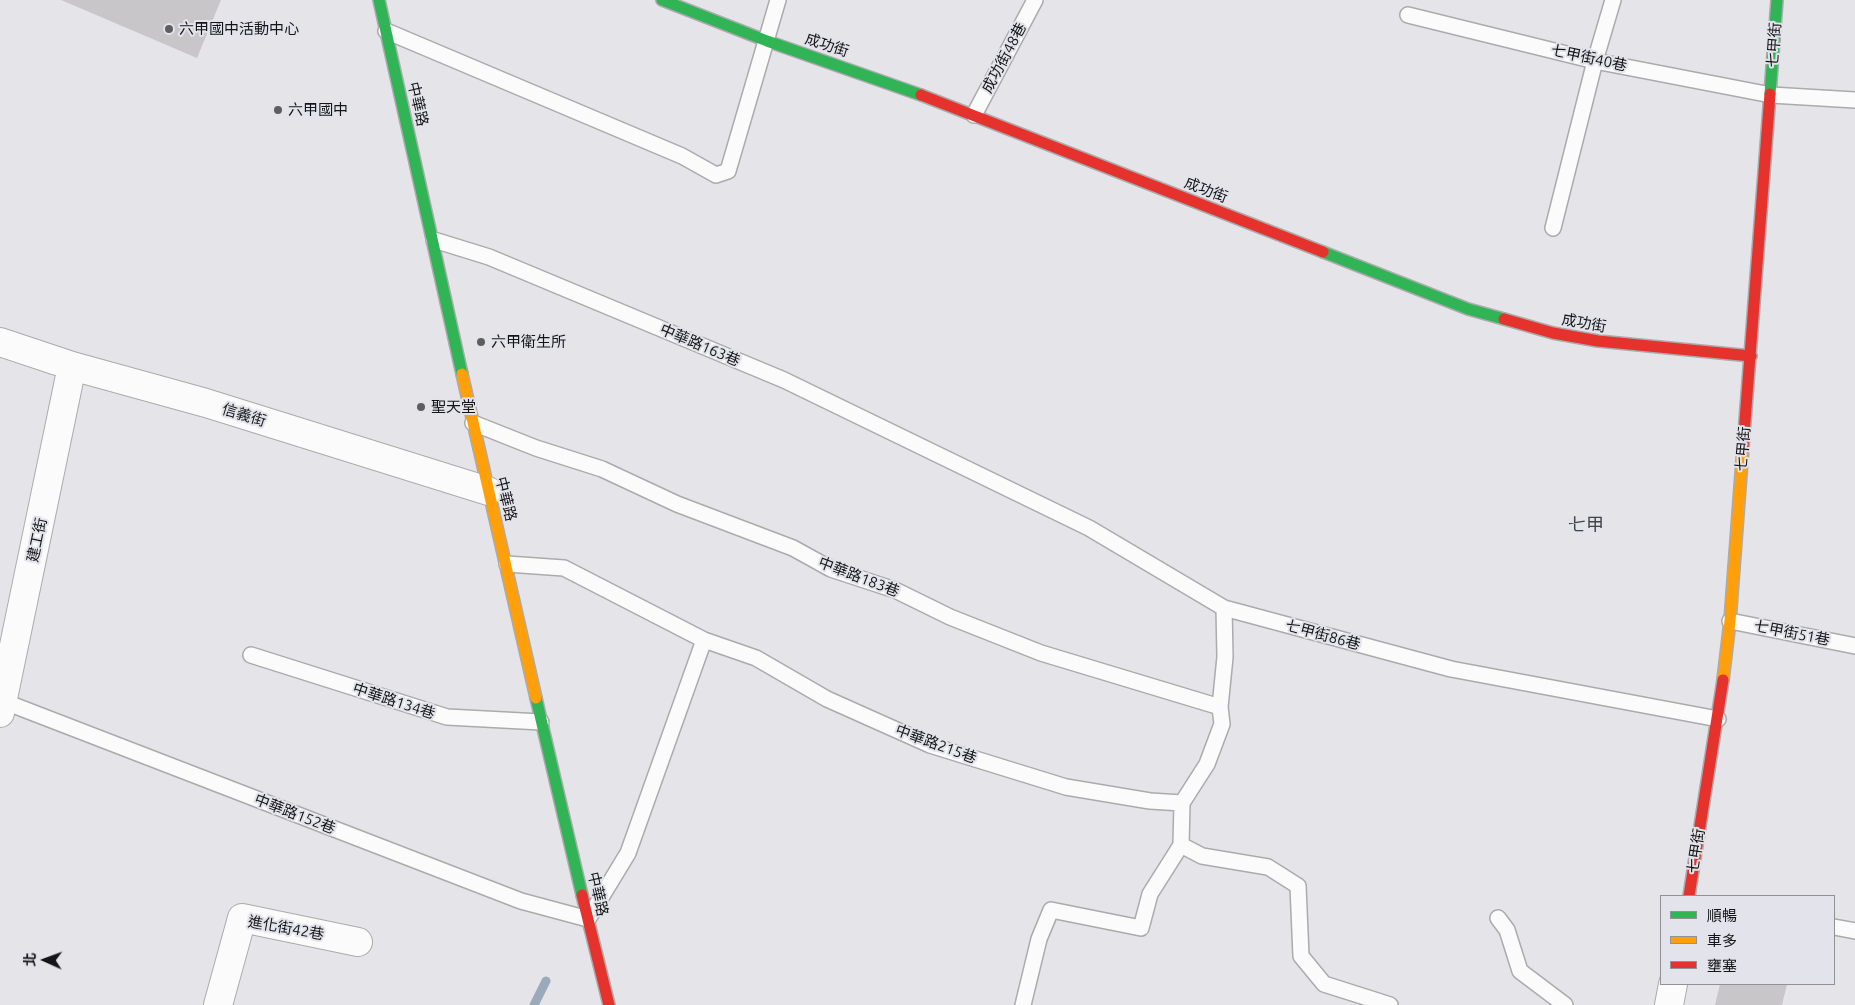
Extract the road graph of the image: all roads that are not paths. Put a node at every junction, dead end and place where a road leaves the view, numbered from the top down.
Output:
1 (379, 0) edge
2 (662, 0) edge
3 (778, 0) edge
4 (1035, 0) edge
5 (1613, 0) edge
6 (1777, 0) edge
7 (1408, 15) dead end
8 (386, 31) junction
9 (767, 41) junction
10 (1596, 61) junction
11 (1771, 94) junction
12 (1855, 100) edge
13 (974, 115) junction
14 (1553, 228) dead end
15 (434, 240) junction
16 (0, 342) edge
17 (1751, 356) junction
18 (72, 366) junction
19 (474, 423) junction
20 (960, 466) joint
21 (488, 491) junction
22 (507, 564) junction
23 (1224, 608) junction
24 (1730, 621) junction
25 (704, 640) junction
26 (1855, 646) edge
27 (251, 655) dead end
28 (1, 705) edge
29 (1220, 707) junction
30 (1718, 719) junction
31 (541, 722) junction
32 (1182, 803) junction
33 (1181, 845) junction
34 (1689, 895) edge
35 (1498, 918) dead end
36 (588, 919) junction
37 (1835, 927) edge
38 (1855, 931) edge
39 (358, 942) dead end
40 (1673, 985) edge
41 (218, 1005) edge
42 (609, 1005) edge
43 (1023, 1005) edge
44 (1390, 1005) edge
45 (1565, 1005) edge
46 (1669, 1005) edge

1 - 8 street, 中華路
2 - 9 street, 成功街
3 - 9 lane
4 - 13 lane, 成功街48巷
5 - 10 lane
6 - 11 street, 七甲街
7 - 10 lane, 七甲街40巷
8 - 9 lane
8 - 15 street, 中華路
9 - 13 street, 成功街
10 - 11 lane, 七甲街40巷
10 - 14 lane
11 - 12 lane, 七甲街40巷
11 - 17 street, 七甲街
13 - 17 street, 成功街
15 - 19 street, 中華路
15 - 20 lane, 中華路163巷
16 - 18 street, 信義街
17 - 24 street, 七甲街
18 - 21 street, 信義街
18 - 28 street, 建工街
19 - 21 street, 中華路
19 - 29 lane, 中華路183巷
20 - 23 lane, 七甲街86巷
21 - 22 street, 中華路
22 - 25 lane, 中華路215巷
22 - 31 street, 中華路
23 - 29 lane
23 - 30 lane, 七甲街86巷
24 - 26 lane, 七甲街51巷
24 - 30 street, 七甲街
25 - 32 lane, 中華路215巷
25 - 36 lane
27 - 31 lane, 中華路134巷
28 - 36 lane, 中華路152巷
29 - 32 lane
30 - 34 street, 七甲街
31 - 36 street, 中華路
32 - 33 lane
33 - 43 lane
33 - 44 lane
35 - 45 lane
36 - 42 street, 中華路
37 - 38 lane
39 - 41 street, 進化街42巷
40 - 46 street

